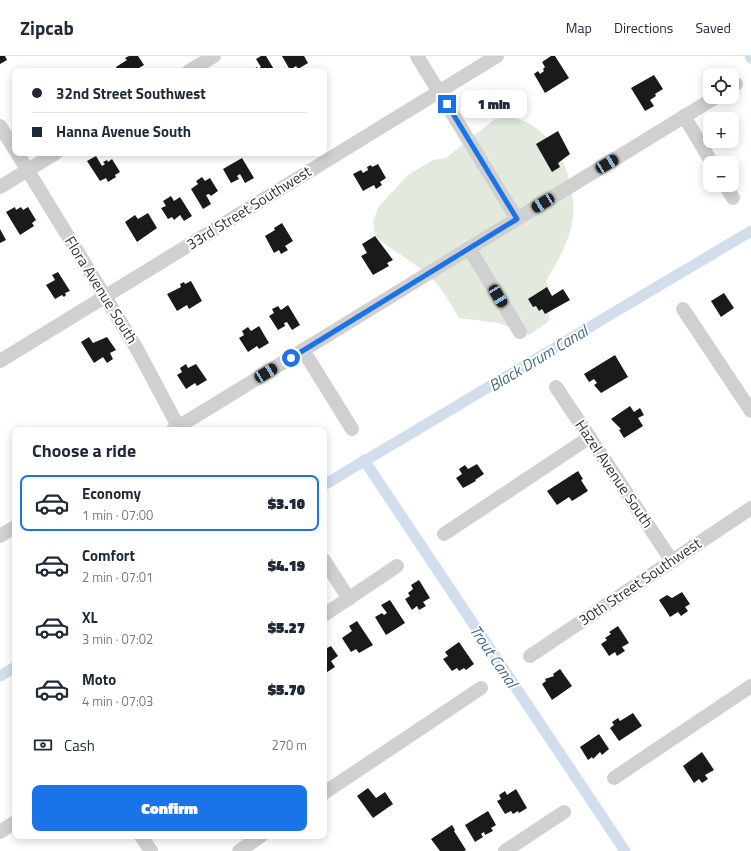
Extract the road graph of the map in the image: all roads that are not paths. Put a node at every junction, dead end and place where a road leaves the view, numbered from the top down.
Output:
1 (214, 56) edge
2 (417, 56) edge
3 (497, 56) edge
4 (194, 68) edge
5 (439, 92) junction
6 (704, 104) edge
7 (684, 116) junction
8 (0, 126) edge
9 (12, 145) edge
10 (19, 156) edge
11 (51, 156) edge
12 (708, 156) edge
13 (27, 170) junction
14 (0, 187) edge
15 (729, 192) edge
16 (733, 198) dead end
17 (517, 219) junction
18 (469, 248) junction
19 (105, 297) junction
20 (683, 309) dead end
21 (520, 332) dead end
22 (303, 350) junction
23 (0, 361) edge
24 (556, 387) dead end
25 (751, 410) edge
26 (176, 427) edge
27 (180, 427) edge
28 (352, 429) dead end
29 (590, 436) junction
30 (751, 508) edge
31 (12, 529) edge
32 (444, 534) dead end
33 (0, 536) edge
34 (672, 560) junction
35 (327, 565) edge
36 (397, 566) dead end
37 (349, 598) junction
38 (327, 613) edge
39 (530, 656) dead end
40 (751, 686) edge
41 (481, 688) dead end
42 (614, 778) dead end
43 (327, 791) edge
44 (564, 812) dead end
45 (12, 824) edge
46 (0, 832) edge
47 (143, 839) edge
48 (257, 839) edge
49 (151, 851) edge
50 (239, 851) edge
51 (505, 851) edge

1 - 4 street
2 - 5 street
3 - 5 street, 33rd Street Southwest
5 - 17 street
5 - 19 street, 33rd Street Southwest
6 - 7 street
7 - 12 street
7 - 17 street
8 - 9 street
10 - 13 street, Flora Avenue South
11 - 13 street
13 - 14 street
13 - 19 street, Flora Avenue South
15 - 16 street
17 - 18 street
18 - 21 street
18 - 22 street
19 - 23 street, 33rd Street Southwest
19 - 26 street, Flora Avenue South
20 - 25 street
22 - 27 street
22 - 28 street
24 - 29 street, Hazel Avenue South
29 - 32 street
29 - 34 street, Hazel Avenue South
30 - 34 street, 30th Street Southwest
31 - 33 street
34 - 39 street, 30th Street Southwest
35 - 37 street
36 - 37 street
37 - 38 street
40 - 42 street
41 - 43 street
44 - 51 street
45 - 46 street
47 - 49 street
48 - 50 street

